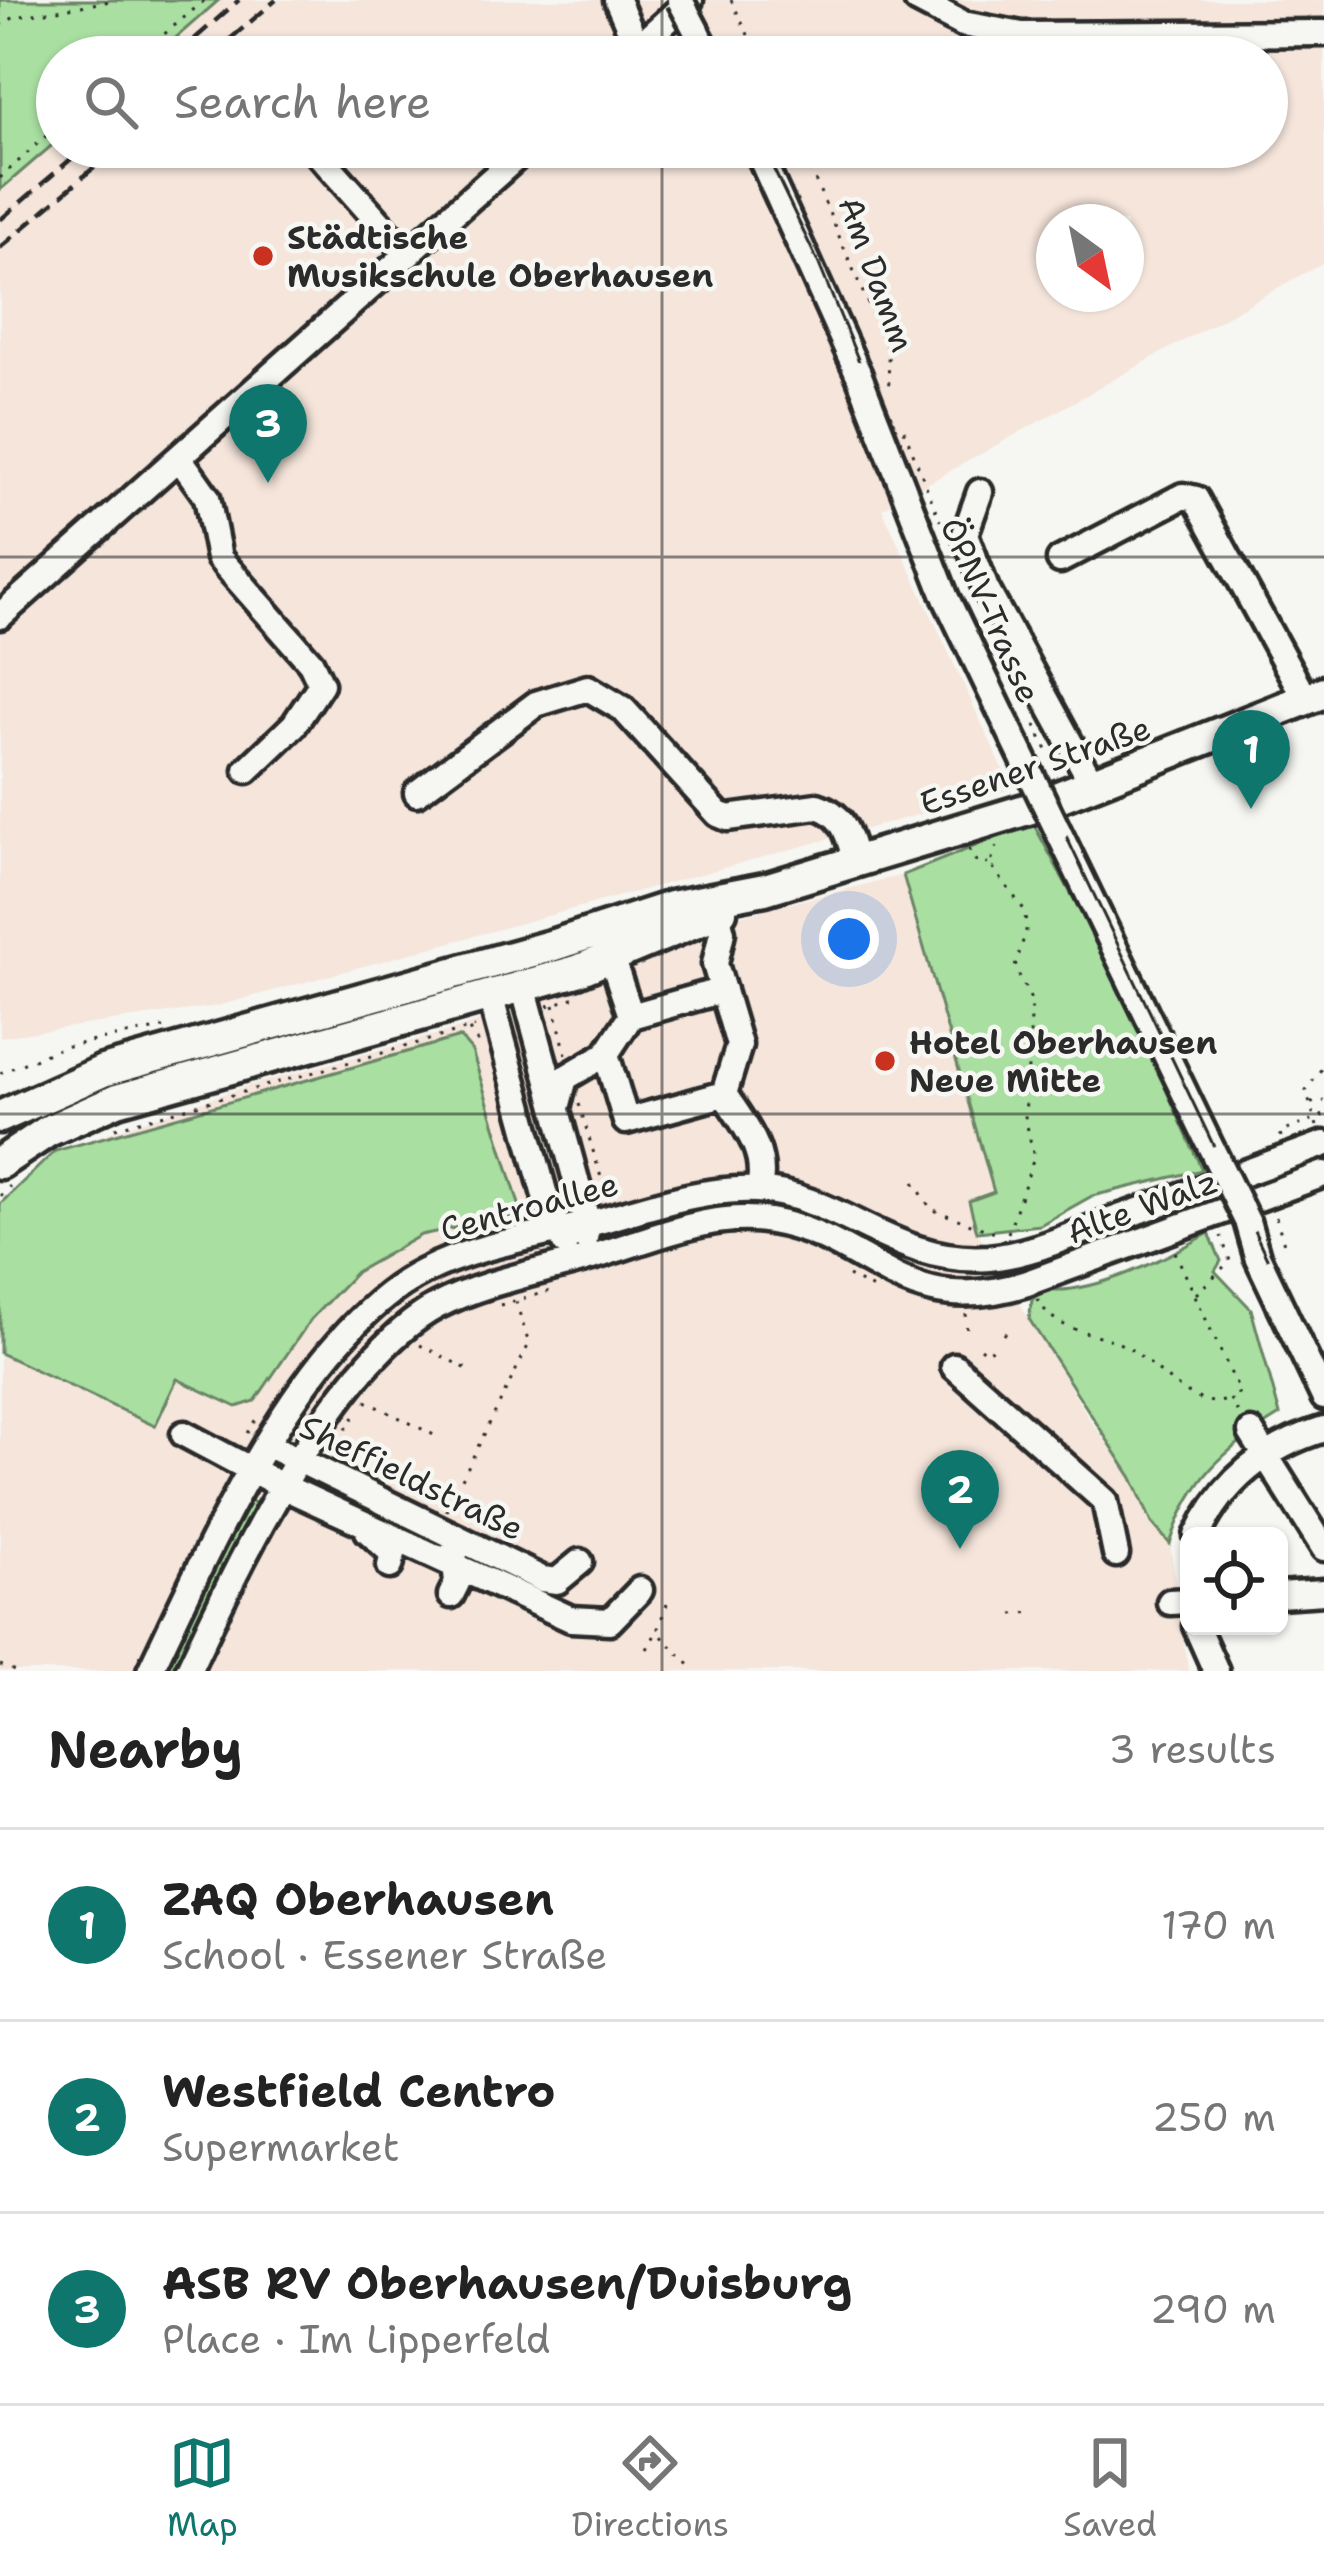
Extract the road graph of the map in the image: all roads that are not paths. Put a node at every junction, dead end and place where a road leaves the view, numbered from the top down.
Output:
1 (617, 0) edge
2 (680, 0) edge
3 (690, 0) edge
4 (917, 0) edge
5 (1324, 33) edge
6 (627, 36) edge
7 (650, 36) edge
8 (699, 36) edge
9 (331, 168) edge
10 (505, 168) edge
11 (765, 168) edge
12 (408, 255) junction
13 (180, 459) junction
14 (980, 492) dead end
15 (1060, 560) dead end
16 (0, 616) edge
17 (1315, 696) edge
18 (247, 770) dead end
19 (1080, 790) junction
20 (417, 793) dead end
21 (856, 862) junction
22 (765, 889) junction
23 (717, 913) junction
24 (502, 959) junction
25 (612, 959) junction
26 (523, 986) junction
27 (723, 990) junction
28 (490, 995) junction
29 (631, 1016) junction
30 (607, 1054) junction
31 (724, 1094) junction
32 (556, 1110) junction
33 (0, 1118) edge
34 (1320, 1135) edge
35 (9, 1171) edge
36 (1324, 1174) edge
37 (759, 1190) junction
38 (1246, 1221) junction
39 (588, 1224) junction
40 (557, 1231) junction
41 (585, 1254) junction
42 (986, 1258) junction
43 (980, 1295) junction
44 (954, 1366) dead end
45 (1324, 1383) edge
46 (1324, 1397) edge
47 (1324, 1429) edge
48 (1251, 1432) dead end
49 (184, 1434) dead end
50 (253, 1437) junction
51 (1265, 1455) junction
52 (299, 1461) junction
53 (250, 1469) junction
54 (282, 1486) junction
55 (335, 1510) junction
56 (1202, 1527) edge
57 (440, 1530) junction
58 (1324, 1549) edge
59 (1116, 1554) dead end
60 (386, 1556) dead end
61 (575, 1560) dead end
62 (457, 1564) junction
63 (634, 1587) dead end
64 (446, 1592) dead end
65 (1324, 1592) edge
66 (1288, 1594) edge
67 (1200, 1635) edge
68 (150, 1671) edge
69 (188, 1671) edge
70 (1216, 1671) edge

1 - 6 street
2 - 8 street, bridge
3 - 7 street
4 - 5 street
9 - 12 street
10 - 12 street
11 - 38 street, ÖPNV-Trasse, bridge
12 - 13 street
13 - 16 street
13 - 18 street
14 - 19 street
15 - 17 street
17 - 19 main road, Essener Straße
19 - 21 main road, Essener Straße
20 - 21 street
21 - 22 main road, Essener Straße
22 - 23 main road, Essener Straße
22 - 24 main road, Essener Straße
23 - 25 main road, Essener Straße
23 - 27 street
24 - 26 main road
24 - 28 main road
24 - 33 main road, Essener Straße
25 - 26 main road, Essener Straße
25 - 29 street
26 - 28 main road, Essener Straße
26 - 32 street
27 - 29 street
27 - 31 street
28 - 35 main road, Essener Straße
28 - 40 street
29 - 30 street
30 - 31 street
30 - 32 street
31 - 37 street
32 - 39 street
34 - 42 street, Alte Walz
36 - 43 street, Alte Walz
37 - 39 street, Centroallee
37 - 42 street, Centroallee
38 - 45 street
38 - 46 street
39 - 40 street, Centroallee
39 - 41 street
40 - 41 street
40 - 50 street, Centroallee
41 - 43 street, Centroallee
41 - 52 street, Centroallee
42 - 43 street
44 - 59 street
47 - 51 street
48 - 51 street
49 - 53 street, Sheffieldstraße
50 - 52 street, Sheffieldstraße
50 - 53 street, Centroallee
51 - 56 street
51 - 58 street
52 - 54 street, Centroallee
52 - 57 street, Sheffieldstraße
53 - 54 street, Sheffieldstraße
53 - 68 street, Centroallee
54 - 55 street, Sheffieldstraße
54 - 69 street, Centroallee
55 - 60 street, Sheffieldstraße
55 - 62 street, Sheffieldstraße
57 - 61 street, Sheffieldstraße
57 - 62 street
62 - 63 street, Sheffieldstraße
62 - 64 street
65 - 66 street
67 - 70 street

